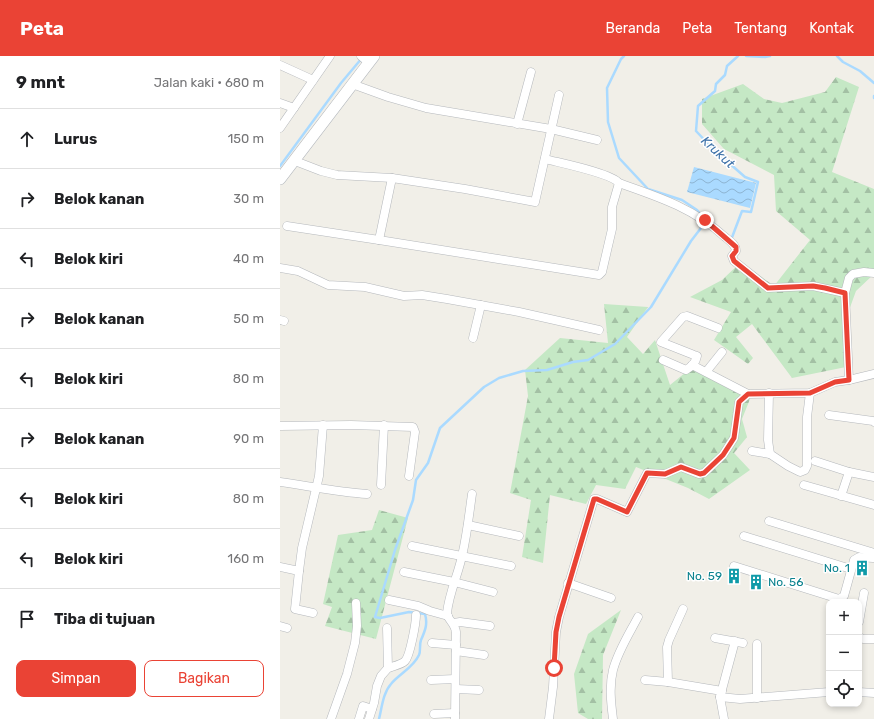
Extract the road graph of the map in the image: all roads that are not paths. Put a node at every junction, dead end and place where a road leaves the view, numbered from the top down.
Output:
1 (330, 56) edge
2 (368, 59) edge
3 (280, 65) edge
4 (531, 72) dead end
5 (313, 80) junction
6 (352, 84) junction
7 (559, 95) dead end
8 (280, 103) edge
9 (294, 108) junction
10 (517, 124) junction
11 (280, 128) edge
12 (551, 129) junction
13 (597, 140) dead end
14 (546, 159) junction
15 (295, 161) junction
16 (392, 178) junction
17 (280, 179) edge
18 (619, 183) junction
19 (287, 226) dead end
20 (379, 240) junction
21 (280, 268) edge
22 (874, 273) edge
23 (845, 293) junction
24 (481, 305) junction
25 (718, 328) dead end
26 (599, 330) dead end
27 (473, 338) dead end
28 (722, 352) dead end
29 (663, 360) dead end
30 (692, 365) junction
31 (706, 372) junction
32 (874, 374) edge
33 (849, 380) junction
34 (769, 393) junction
35 (810, 393) junction
36 (748, 394) junction
37 (829, 415) dead end
38 (874, 422) edge
39 (323, 425) junction
40 (384, 425) junction
41 (280, 426) edge
42 (752, 451) dead end
43 (770, 454) junction
44 (815, 462) dead end
45 (849, 472) junction
46 (409, 476) dead end
47 (874, 477) edge
48 (280, 482) edge
49 (381, 485) dead end
50 (804, 485) dead end
51 (318, 487) junction
52 (367, 494) dead end
53 (472, 494) dead end
54 (841, 496) junction
55 (874, 505) edge
56 (769, 521) dead end
57 (468, 525) junction
58 (519, 536) dead end
59 (744, 536) dead end
60 (412, 546) dead end
61 (874, 553) edge
62 (462, 556) junction
63 (874, 557) edge
64 (511, 566) dead end
65 (734, 566) dead end
66 (280, 567) edge
67 (851, 569) junction
68 (299, 571) junction
69 (404, 572) dead end
70 (454, 582) junction
71 (568, 583) junction
72 (493, 592) dead end
73 (864, 593) dead end
74 (611, 598) dead end
75 (389, 600) dead end
76 (356, 603) dead end
77 (862, 605) edge
78 (682, 609) dead end
79 (313, 613) dead end
80 (416, 615) dead end
81 (448, 616) junction
82 (638, 617) dead end
83 (454, 623) junction
84 (490, 626) dead end
85 (388, 628) dead end
86 (715, 638) dead end
87 (862, 638) edge
88 (874, 640) edge
89 (432, 643) dead end
90 (757, 644) dead end
91 (456, 648) junction
92 (484, 655) dead end
93 (388, 668) junction
94 (455, 679) junction
95 (431, 680) dead end
96 (645, 680) dead end
97 (668, 682) junction
98 (456, 688) junction
99 (480, 690) dead end
100 (826, 692) edge
101 (862, 692) edge
102 (874, 693) edge
103 (721, 694) junction
104 (757, 698) junction
105 (372, 709) junction
106 (434, 714) dead end
107 (455, 716) edge
108 (331, 719) edge
109 (359, 719) edge
110 (368, 719) edge
111 (548, 719) edge
112 (613, 719) edge
113 (724, 719) edge

1 - 5 street
2 - 6 main road
3 - 5 street
4 - 10 street
5 - 9 street
6 - 10 street
6 - 15 main road
7 - 12 street
8 - 9 street
9 - 11 street
10 - 12 street
12 - 13 street
12 - 14 street
14 - 16 street
14 - 18 street
15 - 16 street
15 - 17 main road
16 - 20 street
18 - 20 street
18 - 23 street
19 - 20 street
21 - 24 street
22 - 23 street
23 - 33 street
24 - 26 street
24 - 27 street
25 - 30 street
28 - 31 street
29 - 30 street
30 - 31 street
31 - 36 street
32 - 33 street
33 - 35 street
34 - 35 street
34 - 36 street
34 - 43 street
35 - 43 street
36 - 71 street
37 - 38 street
39 - 40 street
39 - 41 street
39 - 51 street
40 - 46 street
40 - 49 street
42 - 43 street
44 - 45 street
45 - 47 street
45 - 54 street
48 - 51 street
50 - 54 street
51 - 52 street
51 - 68 street
53 - 57 street
54 - 55 street
56 - 61 street
57 - 58 street
57 - 62 street
59 - 67 street
60 - 62 street
62 - 64 street
62 - 70 street
63 - 67 street
65 - 67 street
66 - 68 street
68 - 79 street
69 - 70 street
70 - 72 street
70 - 81 street
71 - 74 street
71 - 111 street
73 - 77 street
75 - 81 street
76 - 108 street
78 - 97 street
80 - 93 street
81 - 83 street
82 - 112 street
83 - 84 street
83 - 91 street
85 - 93 street
86 - 103 street
87 - 88 street
89 - 91 street
90 - 104 street
91 - 92 street
91 - 94 street
93 - 105 street
94 - 95 street
94 - 98 street
96 - 97 street
97 - 103 street
98 - 99 street
98 - 107 street
100 - 104 street
101 - 102 street
103 - 104 street
103 - 113 street
105 - 109 street
105 - 110 street
106 - 107 street

